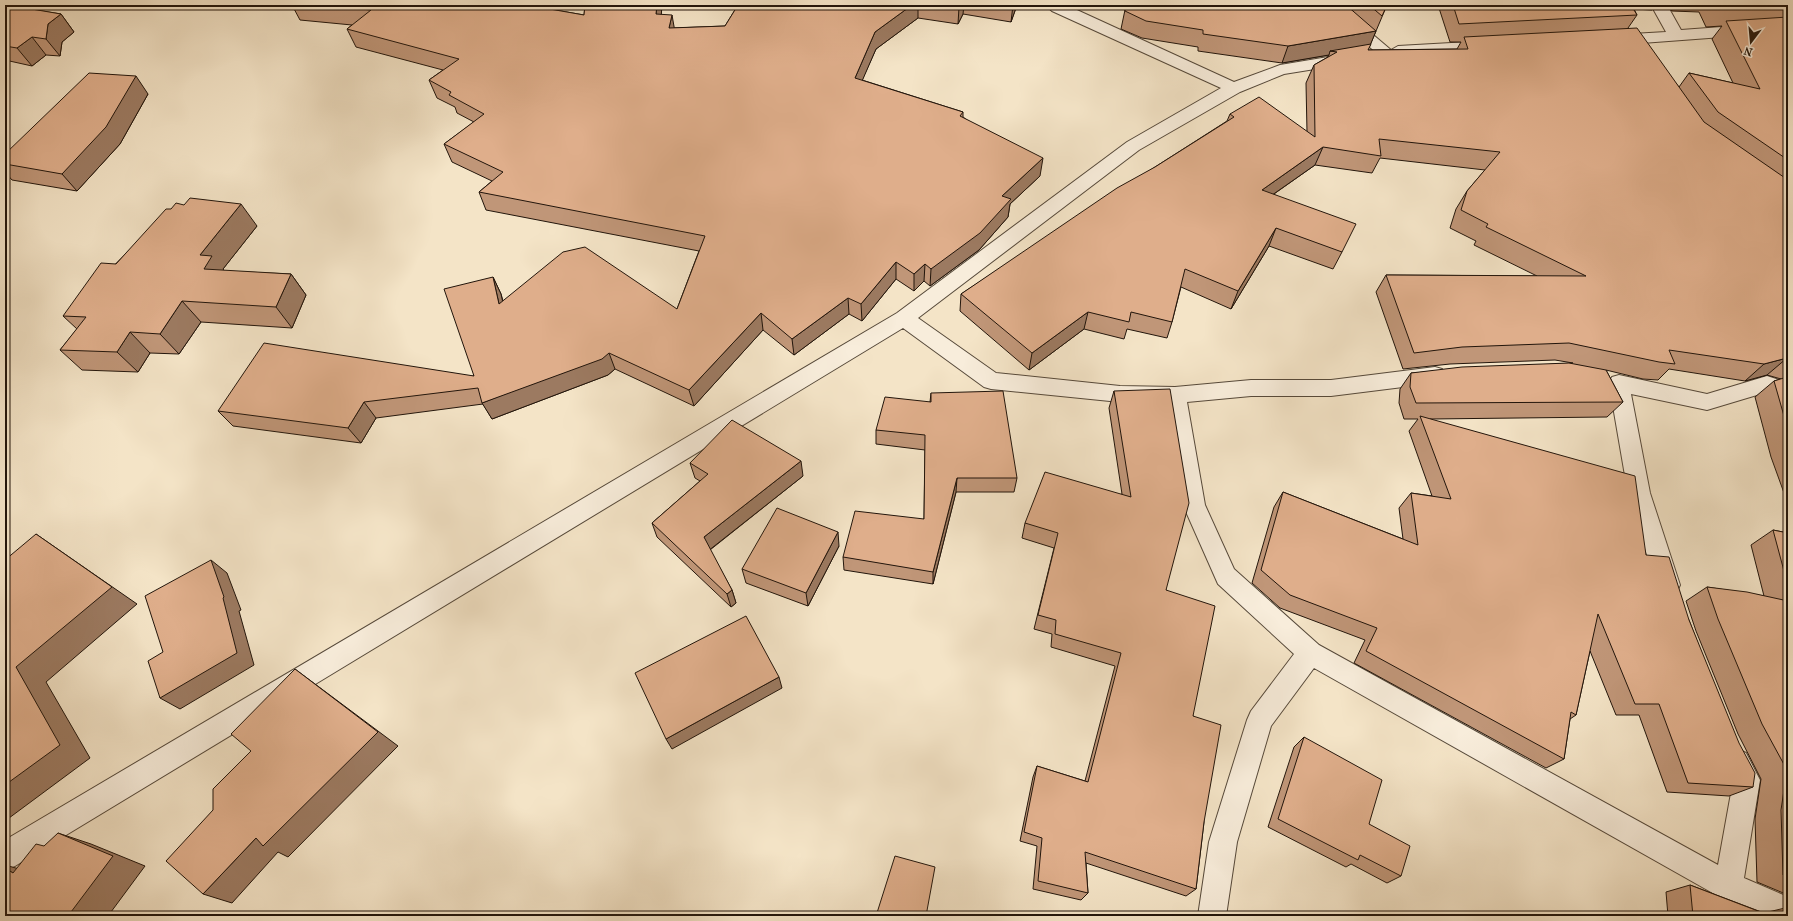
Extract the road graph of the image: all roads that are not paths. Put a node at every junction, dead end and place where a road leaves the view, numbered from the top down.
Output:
1 (1058, 5) edge
2 (1330, 5) edge
3 (1659, 5) edge
4 (1788, 30) edge
5 (1676, 36) junction
6 (1598, 41) edge
7 (1503, 46) edge
8 (1385, 52) junction
9 (1234, 88) junction
10 (904, 318) junction
11 (1457, 373) edge
12 (1788, 391) edge
13 (1175, 395) junction
14 (1674, 603) edge
15 (1310, 653) junction
16 (1727, 743) edge
17 (5, 856) edge
18 (1728, 886) junction
19 (1788, 911) edge
20 (1212, 916) edge

1 - 9 street
2 - 8 street
3 - 5 street
4 - 5 street
5 - 6 street
7 - 8 street
8 - 9 street
9 - 10 street
10 - 13 street
10 - 17 street
11 - 13 street
12 - 14 street
13 - 15 street
15 - 18 street
15 - 20 street
16 - 18 street
18 - 19 street

